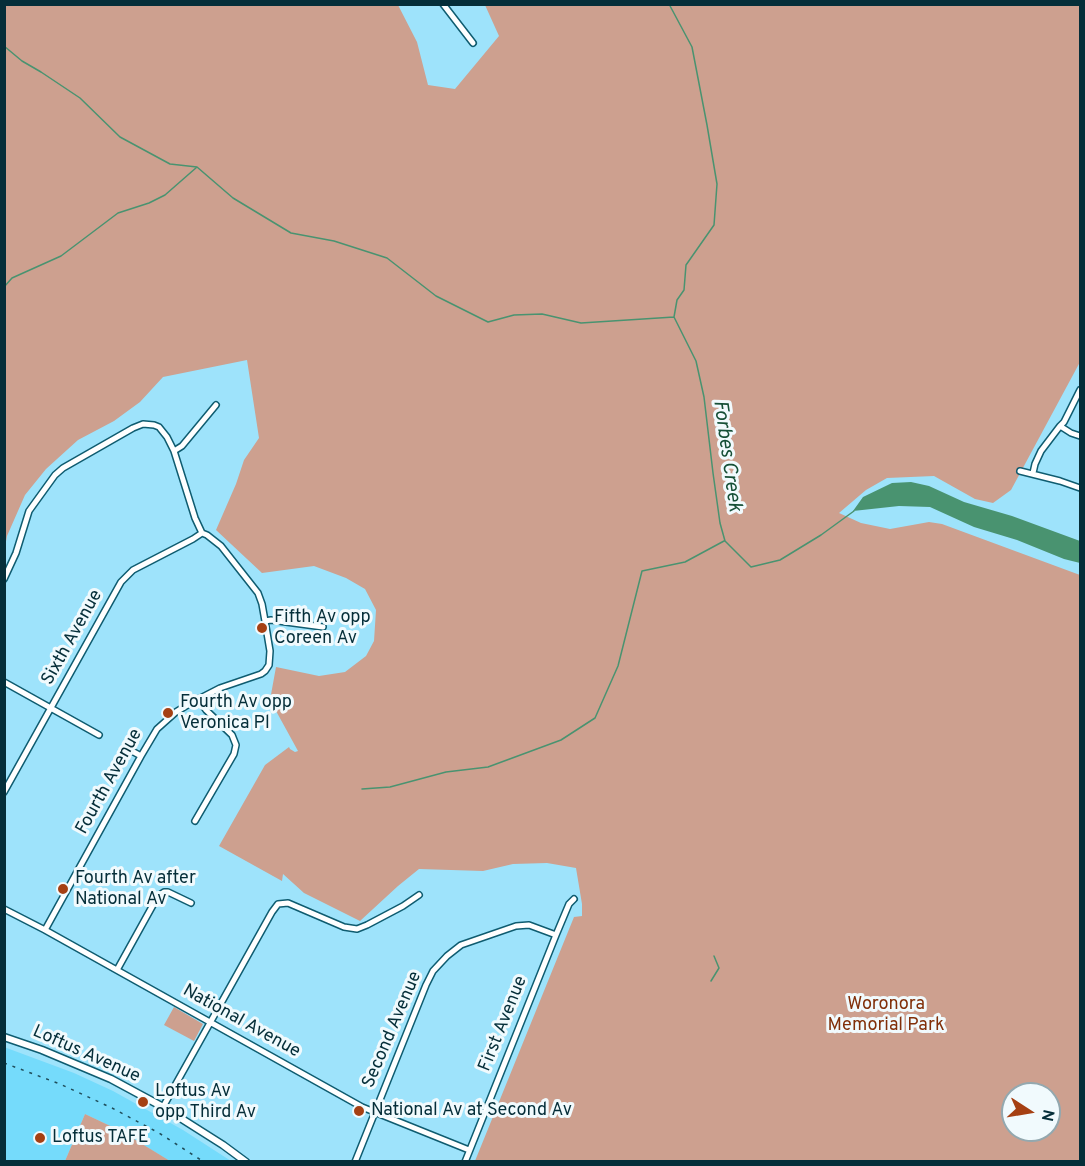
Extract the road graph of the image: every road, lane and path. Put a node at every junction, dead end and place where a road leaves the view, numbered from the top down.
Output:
1 (443, 4) edge
2 (473, 43) dead end
3 (1080, 390) edge
4 (216, 405) dead end
5 (1060, 426) junction
6 (1080, 436) edge
7 (174, 451) junction
8 (1020, 471) dead end
9 (1033, 473) junction
10 (1080, 488) edge
11 (202, 533) junction
12 (4, 579) edge
13 (265, 621) junction
14 (323, 627) dead end
15 (4, 682) edge
16 (198, 699) junction
17 (51, 708) junction
18 (99, 735) dead end
19 (130, 750) dead end
20 (141, 756) junction
21 (4, 792) edge
22 (195, 821) dead end
23 (419, 895) dead end
24 (574, 899) dead end
25 (191, 903) dead end
26 (4, 909) edge
27 (45, 930) junction
28 (556, 935) junction
29 (117, 970) junction
30 (210, 1022) junction
31 (4, 1037) edge
32 (163, 1107) junction
33 (375, 1112) junction
34 (470, 1150) junction
35 (246, 1161) edge
36 (355, 1161) edge
37 (465, 1161) edge

1 - 2 street
3 - 5 street
4 - 7 street
5 - 6 street
5 - 9 street
7 - 11 street
7 - 12 street
8 - 9 street
9 - 10 street
11 - 13 street
11 - 17 street, Sixth Avenue
13 - 14 street
13 - 16 street, Fourth Avenue
15 - 17 street
16 - 20 street, Fourth Avenue
16 - 22 street
17 - 18 street
17 - 21 street, Sixth Avenue
19 - 20 street
20 - 27 street, Fourth Avenue
23 - 30 street
24 - 28 street, First Avenue
25 - 29 street
26 - 27 street, National Avenue
27 - 29 street, National Avenue
28 - 33 street, Second Avenue
28 - 34 street, First Avenue
29 - 30 street, National Avenue
30 - 32 street
30 - 33 street, National Avenue
31 - 32 street, Loftus Avenue
32 - 35 street, Loftus Avenue
33 - 34 street, National Avenue
33 - 36 street, Second Avenue
34 - 37 street, First Avenue

